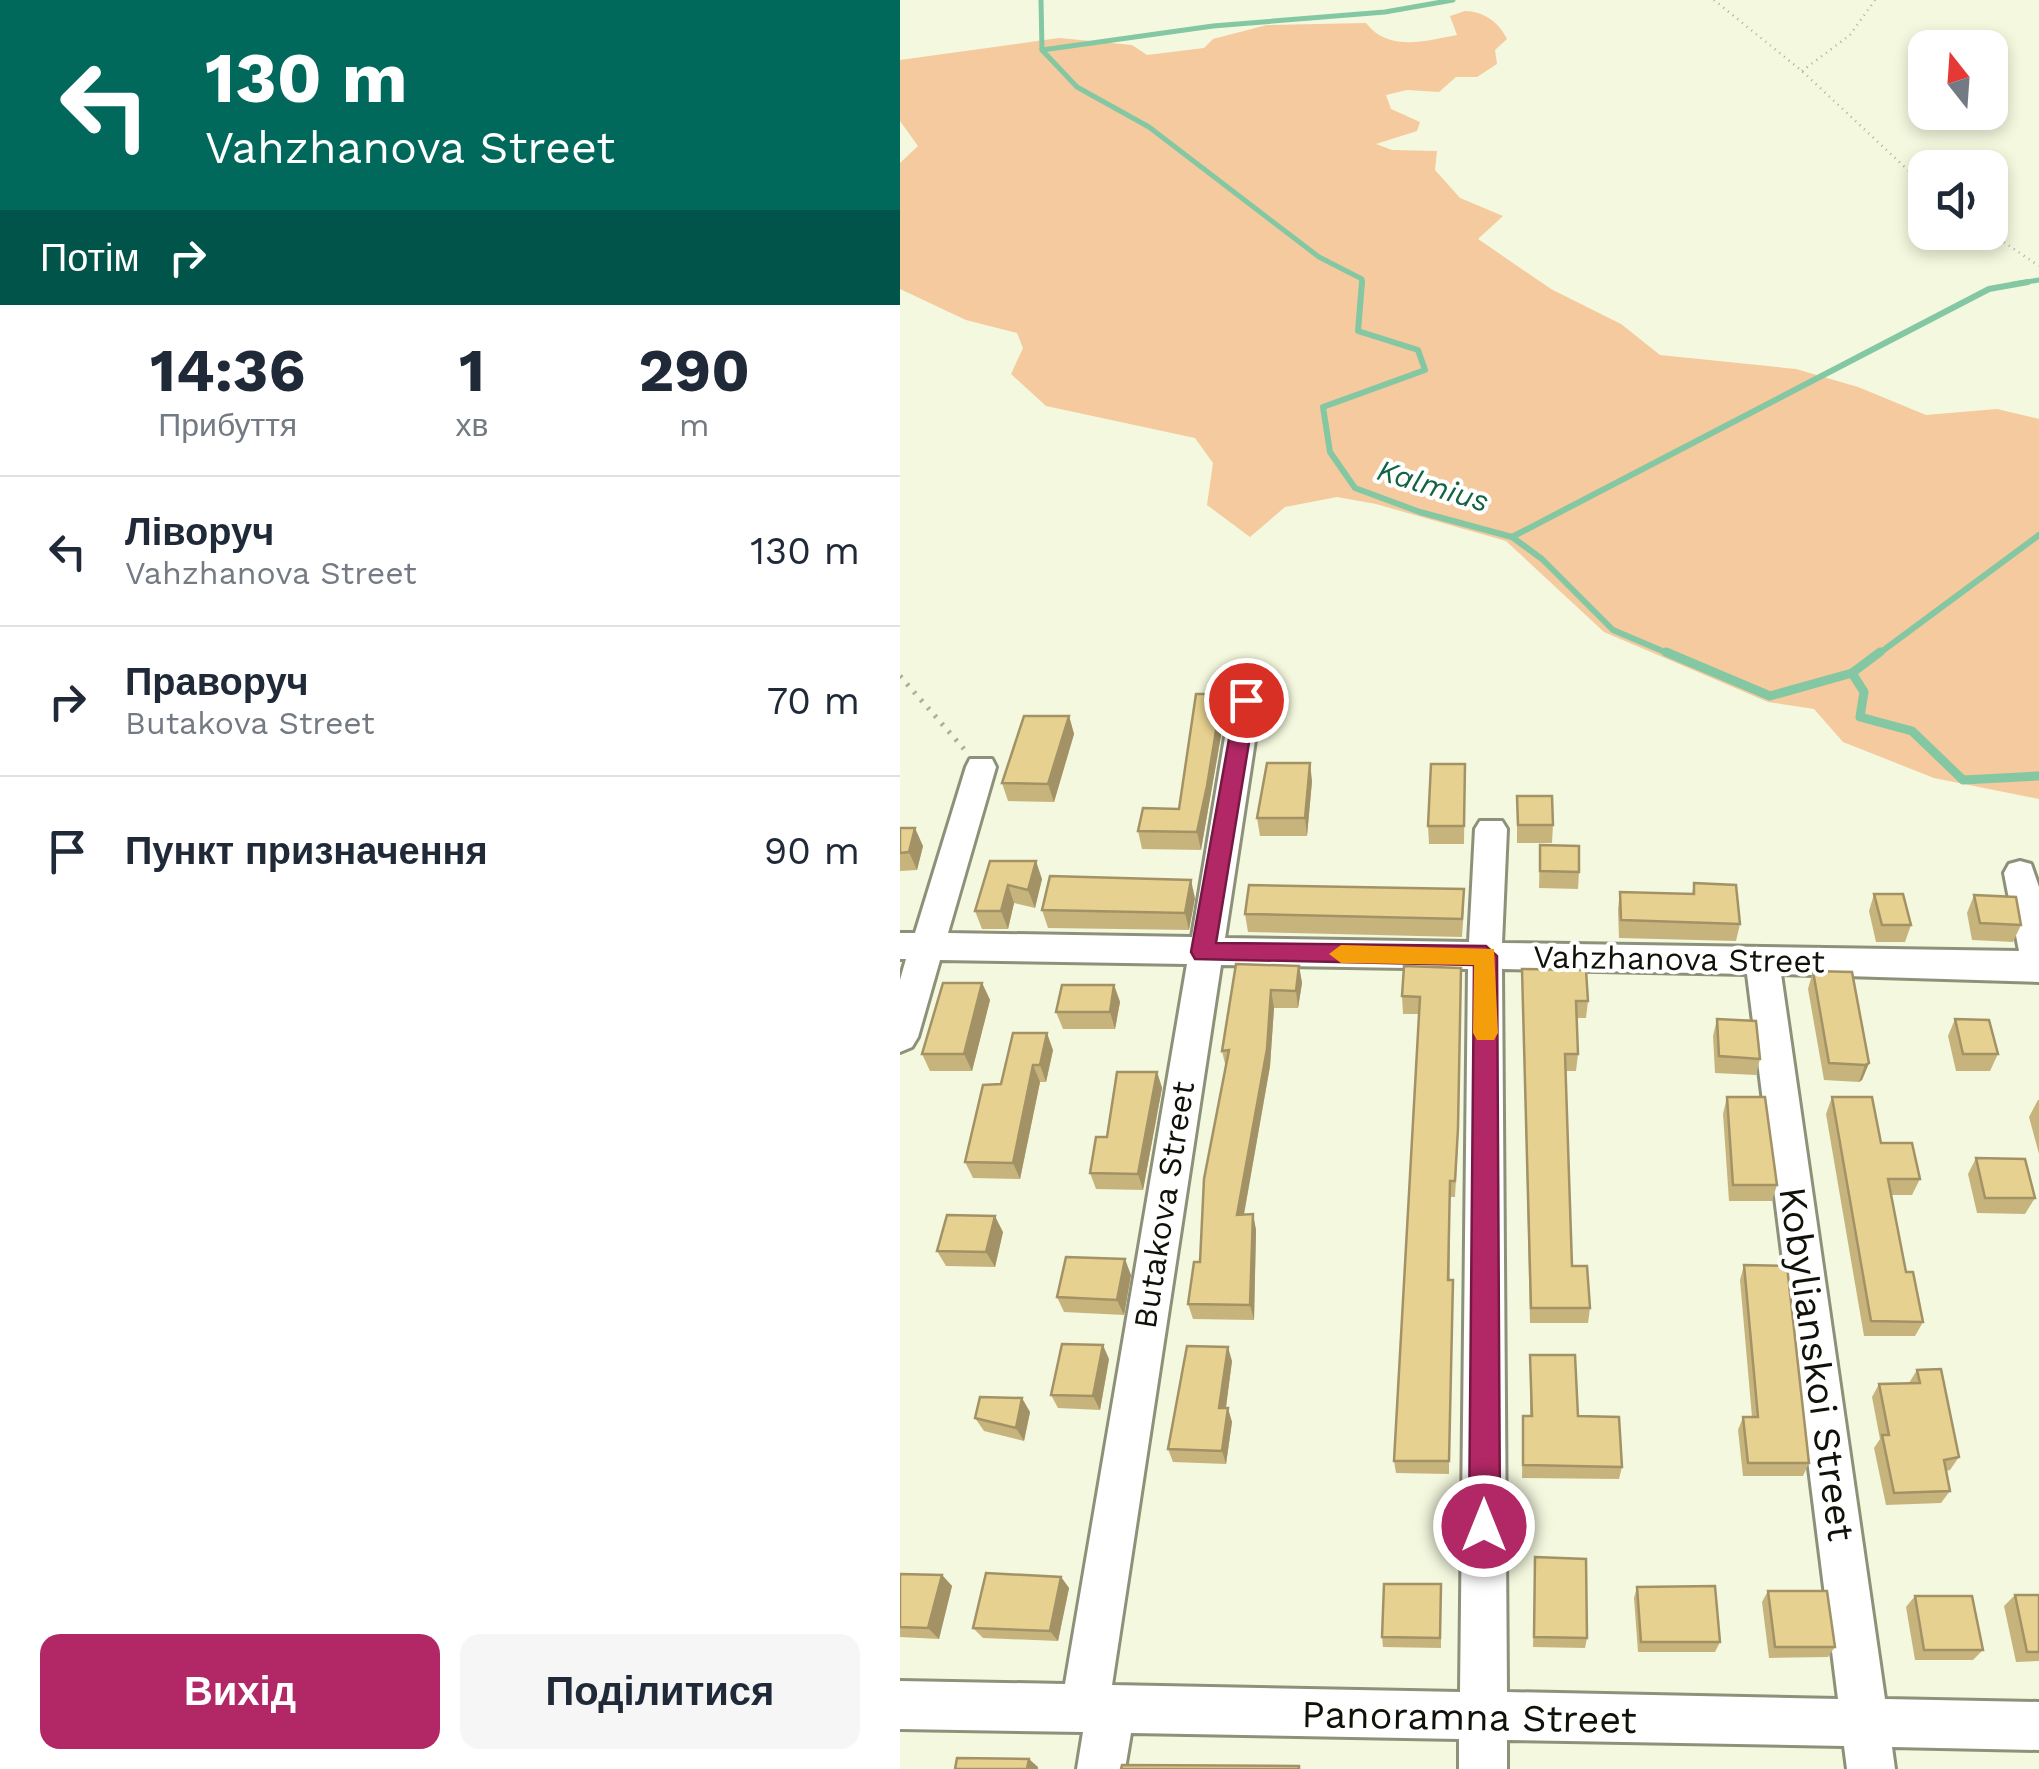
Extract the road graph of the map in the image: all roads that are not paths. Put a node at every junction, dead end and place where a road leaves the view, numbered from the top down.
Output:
1 (1246, 700) dead end
2 (980, 767) road end
3 (1491, 829) dead end
4 (2020, 873) dead end
5 (914, 946) edge
6 (1203, 952) junction
7 (1486, 956) junction
8 (1762, 960) junction
9 (2039, 966) edge
10 (900, 1037) edge
11 (900, 1706) edge
12 (1098, 1709) junction
13 (1484, 1717) junction
14 (2039, 1726) edge
15 (1869, 1747) edge
16 (1101, 1769) edge
17 (1484, 1769) edge

1 - 6 street, Butakova Street
2 - 5 street
3 - 7 street
4 - 9 street
5 - 6 street, Vahzhanova Street
5 - 10 street
6 - 7 street, Vahzhanova Street
6 - 12 street, Butakova Street
7 - 8 street, Vahzhanova Street
7 - 13 street
8 - 9 street, Vahzhanova Street
8 - 15 street, Kobylianskoi Street
11 - 12 street, Panoramna Street
12 - 13 street, Panoramna Street
12 - 16 street, Butakova Street
13 - 15 street, Panoramna Street
13 - 17 street
14 - 15 street, Panoramna Street

